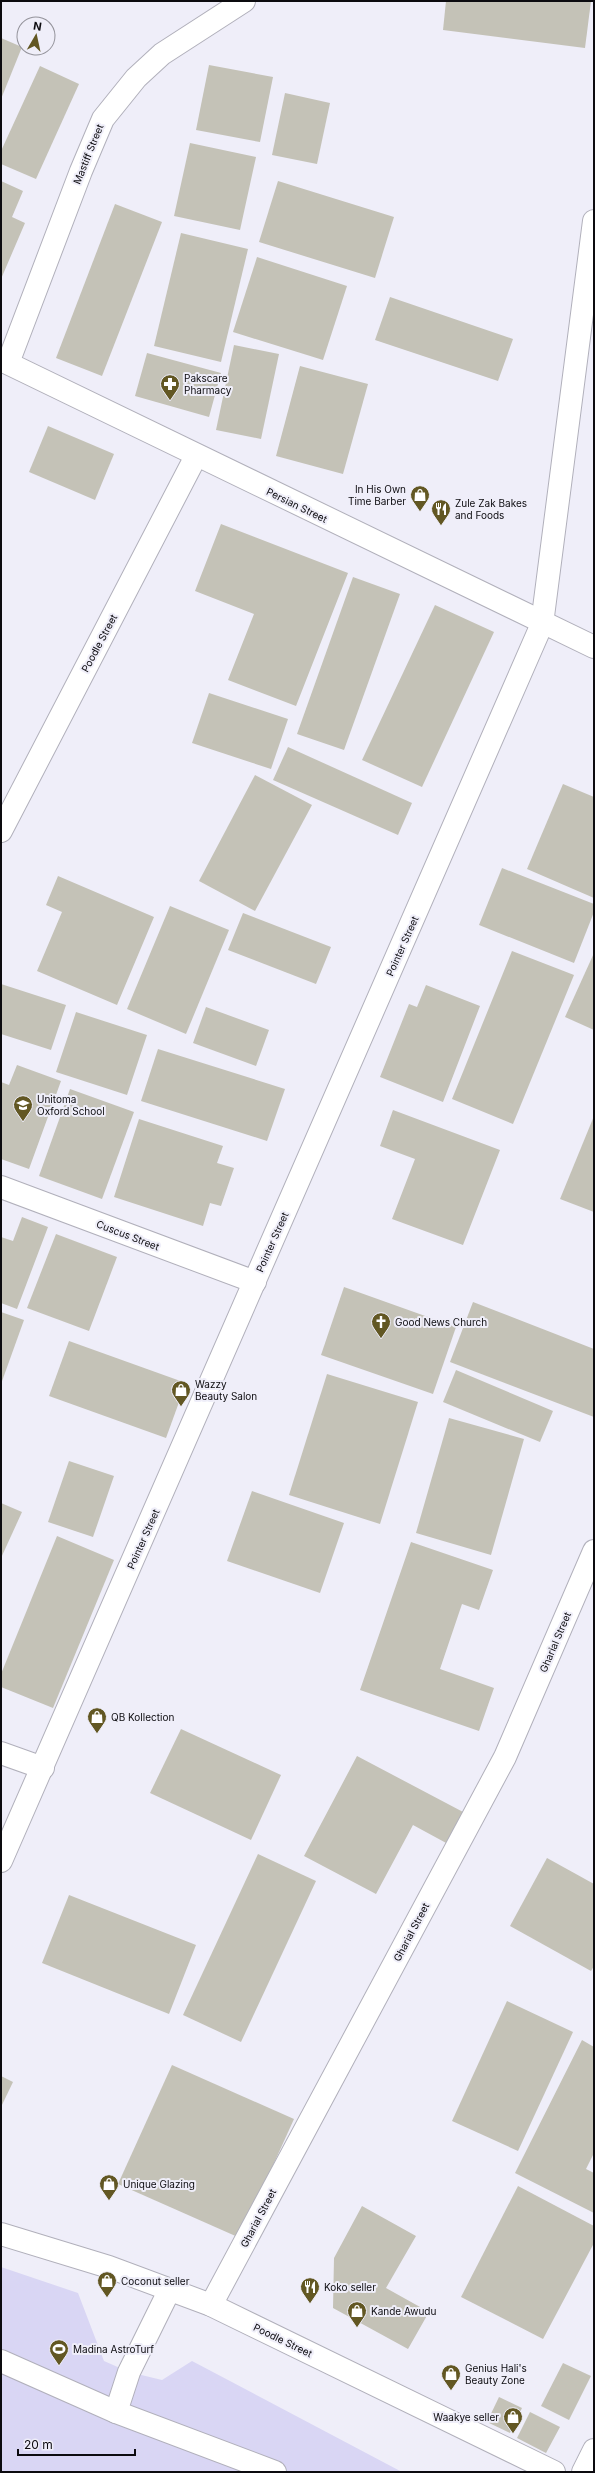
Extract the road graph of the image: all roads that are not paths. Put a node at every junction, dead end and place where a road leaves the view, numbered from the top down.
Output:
1 (244, 1) edge
2 (594, 222) edge
3 (5, 362) edge
4 (196, 456) junction
5 (542, 624) junction
6 (594, 647) edge
7 (1, 831) edge
8 (1, 1187) edge
9 (255, 1282) junction
10 (594, 1551) edge
11 (1, 1753) edge
12 (43, 1768) junction
13 (1, 1861) edge
14 (1, 2234) edge
15 (169, 2291) junction
16 (211, 2305) junction
17 (1, 2361) edge
18 (116, 2412) junction
19 (594, 2450) edge
20 (522, 2465) edge
21 (275, 2472) edge
22 (554, 2472) edge
23 (583, 2472) edge

1 - 3 street, Mastiff Street
2 - 5 street, Pointer Street
3 - 4 street, Persian Street
4 - 5 street, Persian Street
4 - 7 street, Poodle Street
5 - 6 street, Persian Street
5 - 9 street, Pointer Street
8 - 9 street, Cuscus Street
9 - 12 street, Pointer Street
10 - 16 street, Gharial Street
11 - 12 street
12 - 13 street, Pointer Street
14 - 15 street, Poodle Street
15 - 16 street, Poodle Street
15 - 18 street
16 - 20 street, Poodle Street
17 - 18 street
18 - 21 street
19 - 23 street
20 - 22 street, Poodle Street

